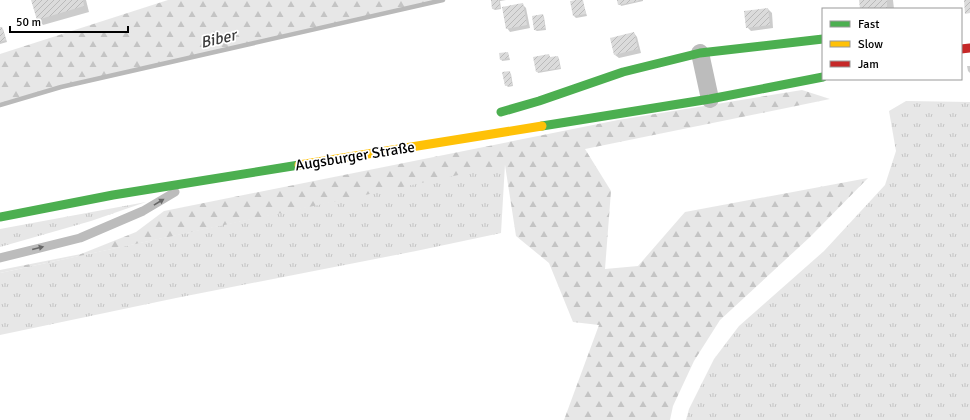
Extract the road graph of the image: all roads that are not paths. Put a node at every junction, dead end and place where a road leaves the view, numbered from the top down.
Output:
1 (822, 39) edge
2 (700, 53) junction
3 (822, 78) edge
4 (710, 99) junction
5 (501, 112) dead end
6 (189, 183) junction
7 (0, 217) edge
8 (0, 258) edge

1 - 2 main road
2 - 4 street
2 - 5 main road
3 - 4 main road, Augsburger Straße
4 - 6 main road, Augsburger Straße
6 - 7 main road, Augsburger Straße
8 -> 6 lane

